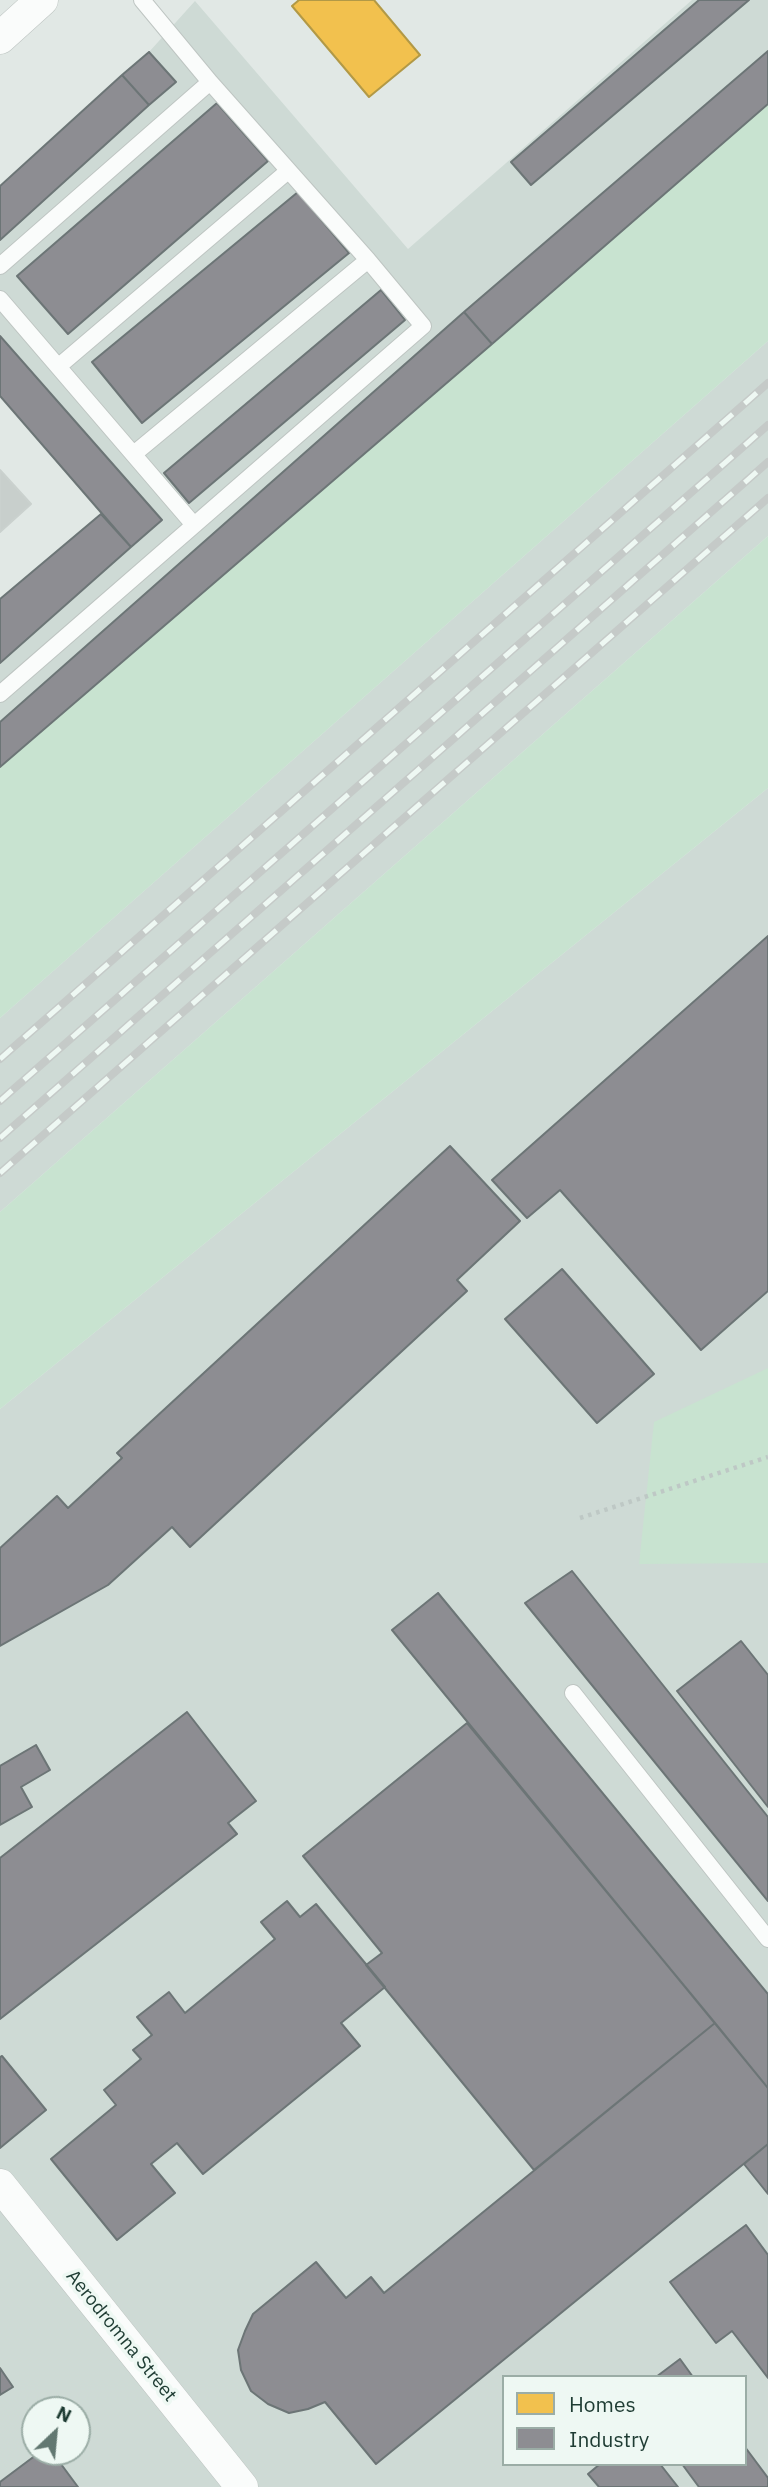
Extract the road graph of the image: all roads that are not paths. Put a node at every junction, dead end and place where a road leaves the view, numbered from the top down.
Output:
1 (42, 0) edge
2 (142, 0) edge
3 (0, 38) edge
4 (210, 82) junction
5 (288, 171) junction
6 (368, 260) junction
7 (0, 266) edge
8 (0, 299) edge
9 (59, 366) junction
10 (135, 453) junction
11 (194, 525) junction
12 (0, 694) edge
13 (573, 1693) dead end
14 (768, 1938) edge
15 (0, 2185) edge
16 (242, 2487) edge

1 - 3 street
2 - 4 lane
4 - 5 lane
4 - 7 lane
5 - 6 lane
5 - 9 lane
6 - 10 lane
6 - 11 lane
8 - 9 lane
9 - 10 lane
10 - 11 lane
11 - 12 lane
13 - 14 lane
15 - 16 street, Aerodromna Street

